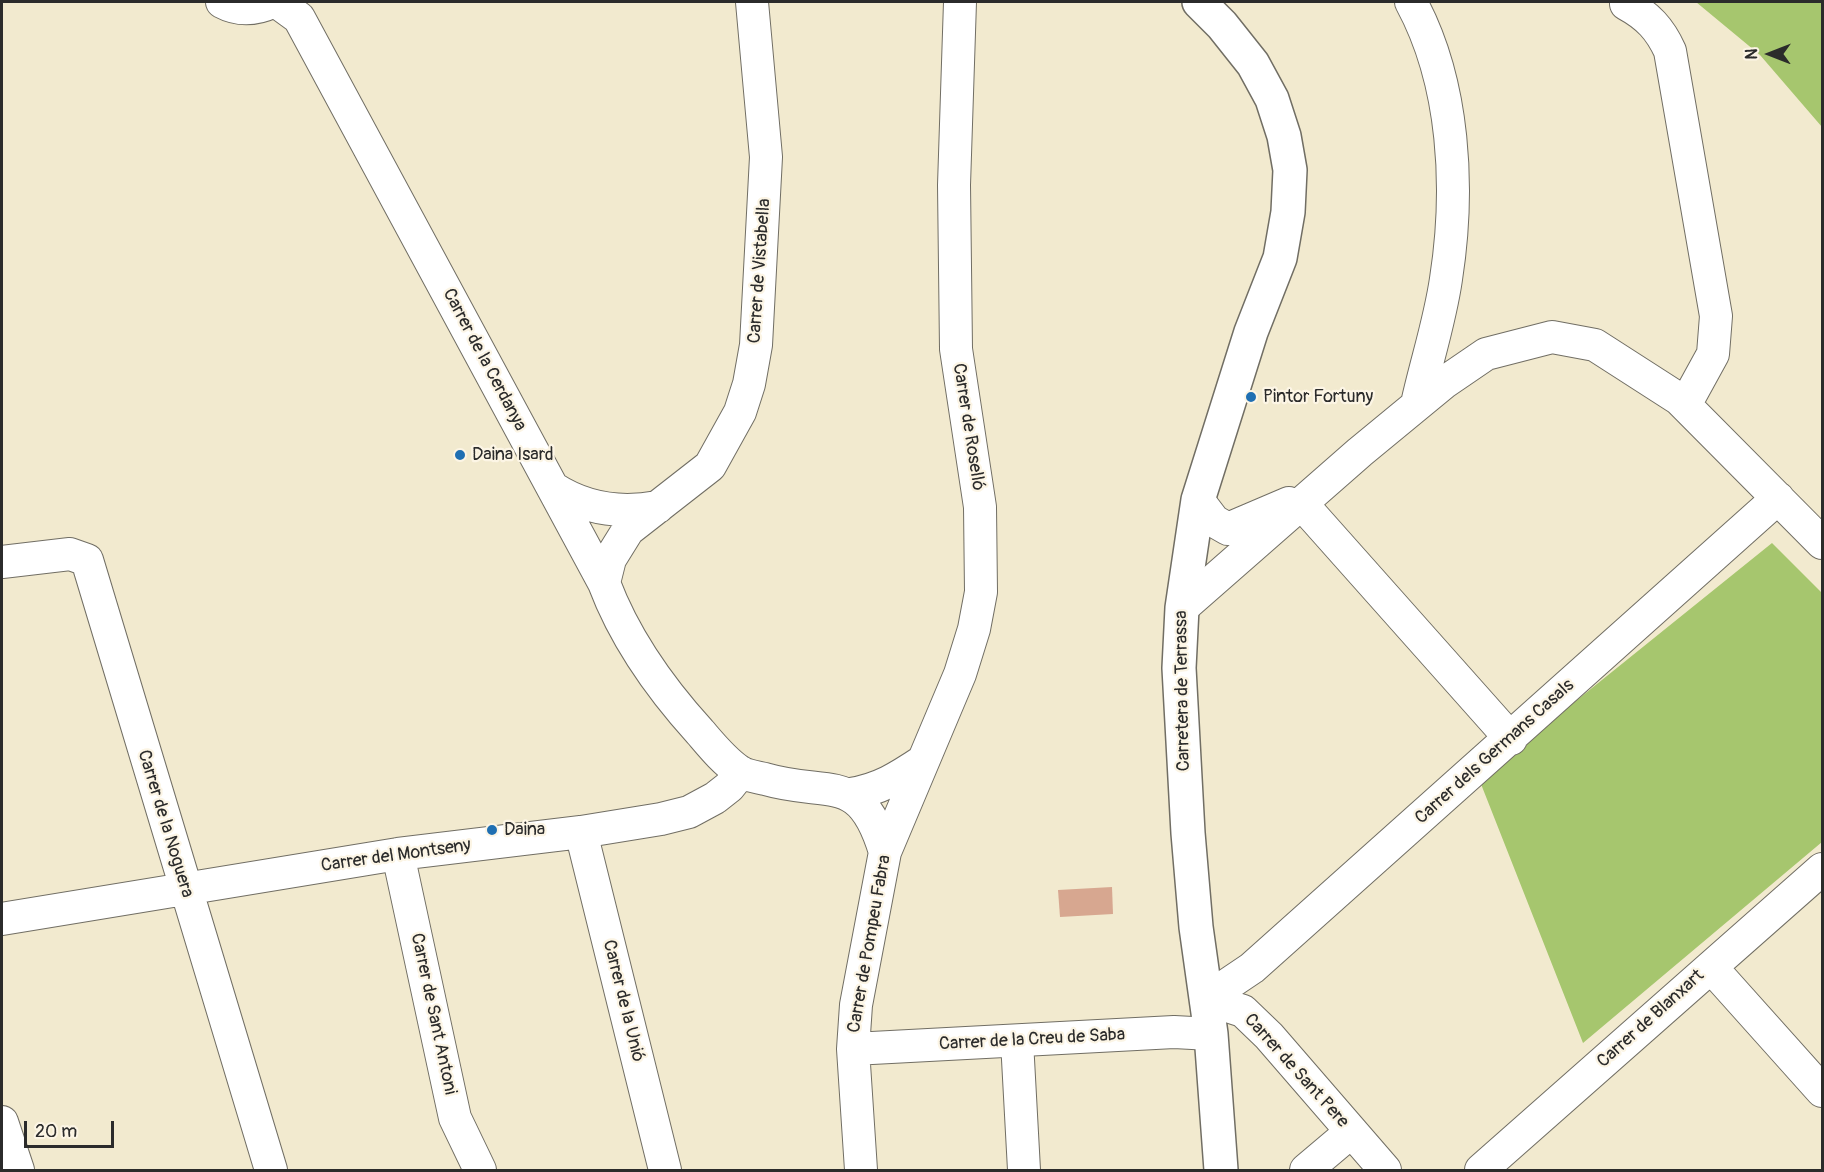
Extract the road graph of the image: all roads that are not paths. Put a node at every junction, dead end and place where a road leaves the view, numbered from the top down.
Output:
1 (222, 2) edge
2 (274, 2) edge
3 (752, 2) edge
4 (960, 2) edge
5 (1199, 2) edge
6 (1411, 2) edge
7 (1626, 4) dead end
8 (1417, 404) junction
9 (1684, 405) junction
10 (553, 489) junction
11 (1310, 497) junction
12 (1778, 498) junction
13 (1198, 500) junction
14 (658, 507) junction
15 (1822, 543) edge
16 (2, 562) edge
17 (604, 583) junction
18 (1182, 608) junction
19 (1512, 739) junction
20 (923, 760) junction
21 (741, 772) junction
22 (849, 794) junction
23 (581, 832) junction
24 (885, 852) junction
25 (398, 854) junction
26 (1822, 870) edge
27 (184, 891) junction
28 (2, 919) edge
29 (1711, 967) junction
30 (1206, 999) junction
31 (1211, 1034) junction
32 (1017, 1041) junction
33 (853, 1050) junction
34 (1822, 1091) edge
35 (2, 1122) edge
36 (1351, 1132) junction
37 (1309, 1168) edge
38 (18, 1170) edge
39 (271, 1170) edge
40 (480, 1170) edge
41 (665, 1170) edge
42 (861, 1170) edge
43 (1024, 1170) edge
44 (1221, 1170) edge
45 (1385, 1170) edge
46 (1481, 1170) edge

1 - 2 street
2 - 10 street, Carrer de la Cerdanya
3 - 14 street, Carrer de Vistabella
4 - 20 street, Carrer de Roselló
5 - 13 street, Carretera de Terrassa
6 - 8 street
7 - 9 street
8 - 9 street
8 - 11 street
9 - 12 street
10 - 14 street, Carrer de Vistabella
10 - 17 street, Carrer de la Cerdanya
11 - 13 street
11 - 18 street
11 - 19 street
12 - 15 street
12 - 19 street, Carrer dels Germans Casals
13 - 18 street, Carretera de Terrassa
14 - 17 street, Carrer de Vistabella
16 - 27 street, Carrer de la Noguera
17 - 21 street, Carrer de la Cerdanya
18 - 30 street, Carretera de Terrassa
19 - 30 street, Carrer dels Germans Casals
20 - 22 street
20 - 24 street, Carrer de Pompeu Fabra
21 - 22 street
21 - 23 street, Carrer del Montseny
22 - 24 street
23 - 25 street, Carrer del Montseny
23 - 41 street, Carrer de la Unió
24 - 33 street, Carrer de Pompeu Fabra
25 - 27 street, Carrer del Montseny
25 - 40 street, Carrer de Sant Antoni
26 - 29 street, Carrer de Blanxart
27 - 28 street, Carrer del Montseny
27 - 39 street, Carrer de la Noguera
29 - 34 street
29 - 46 street, Carrer de Blanxart
30 - 31 street, Carretera de Terrassa
30 - 36 street, Carrer de Sant Pere
31 - 32 street, Carrer de la Creu de Saba
31 - 44 street, Carretera de Terrassa
32 - 33 street, Carrer de la Creu de Saba
32 - 43 street
33 - 42 street, Carrer de Pompeu Fabra
35 - 38 street
36 - 37 street, Carrer de Sant Pere
36 - 45 street, Carrer de Sant Pere

